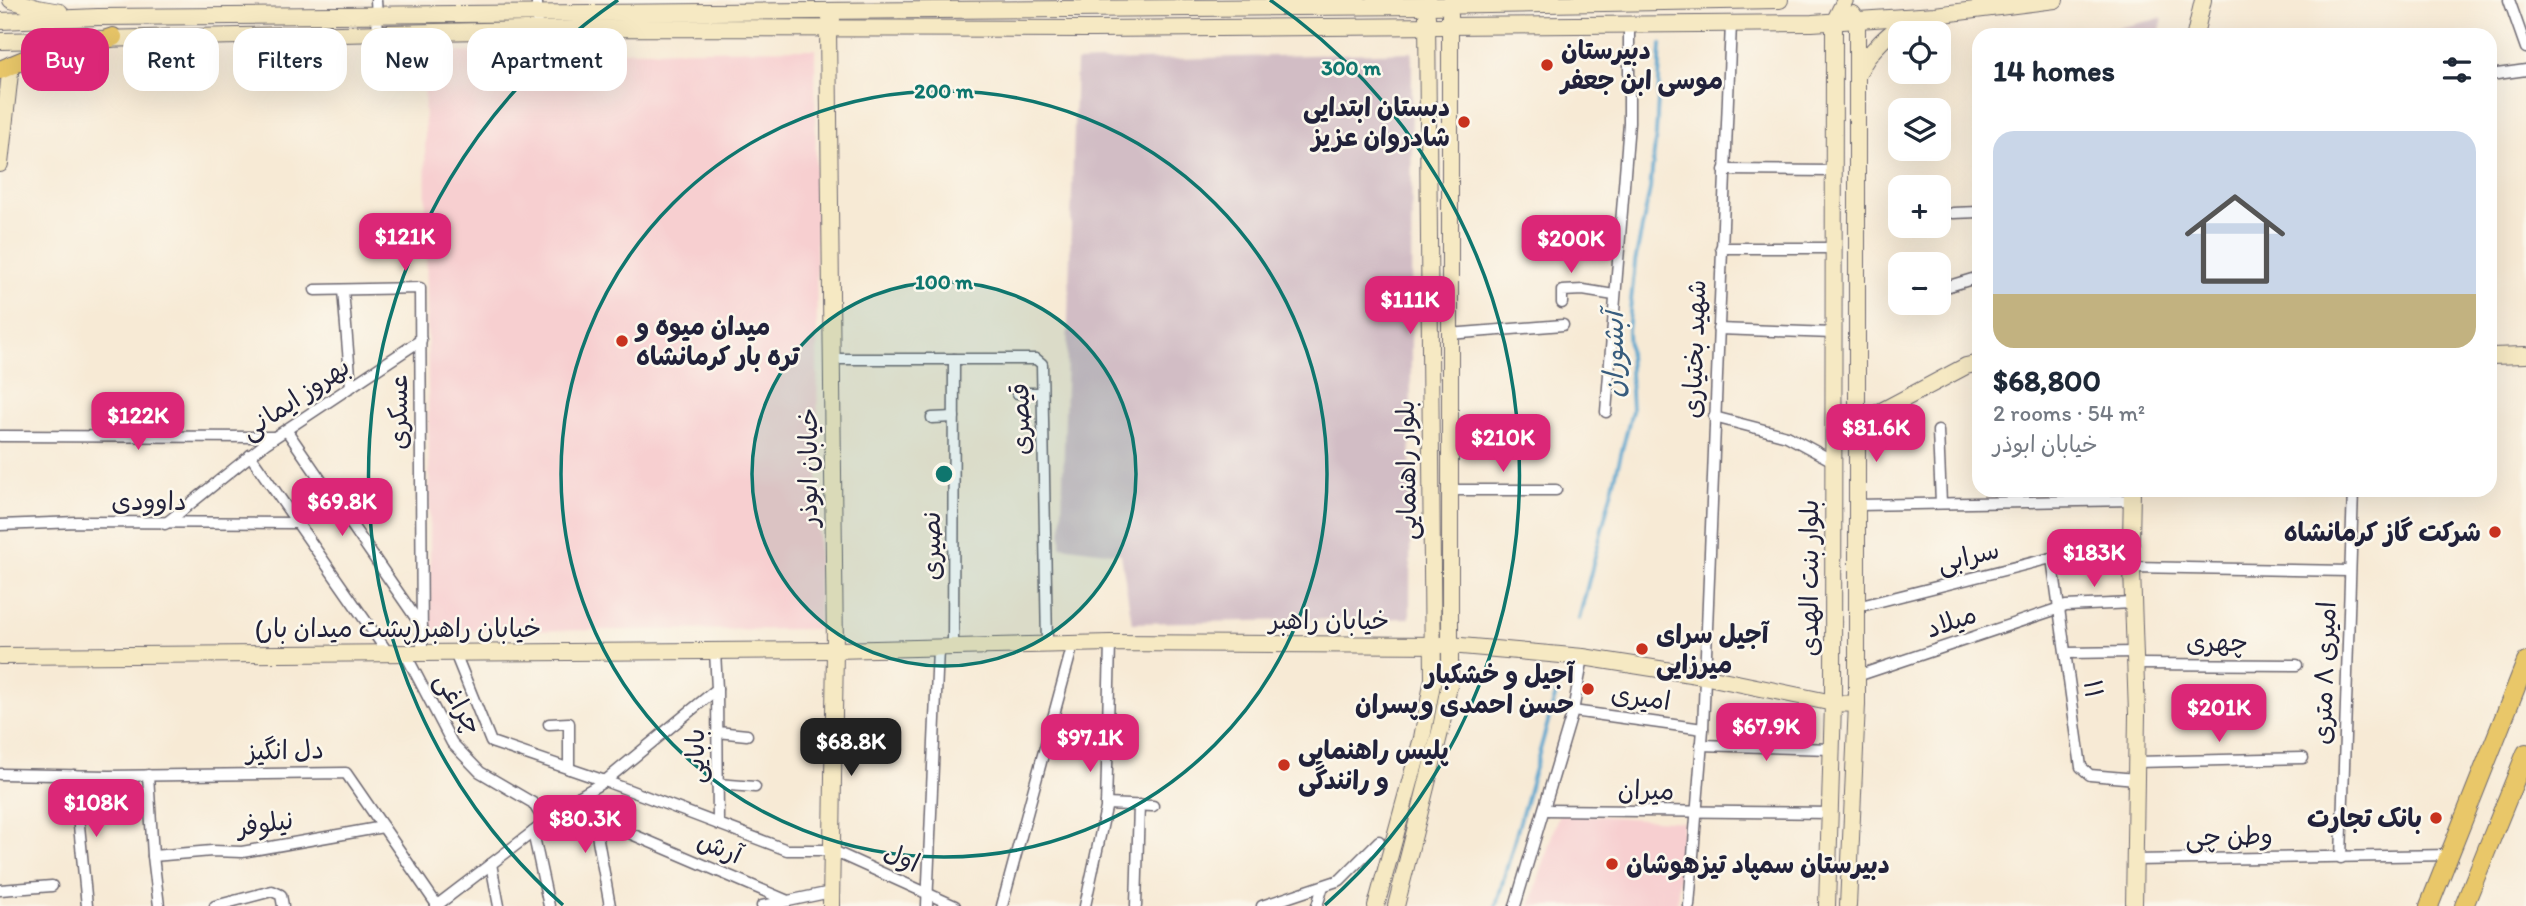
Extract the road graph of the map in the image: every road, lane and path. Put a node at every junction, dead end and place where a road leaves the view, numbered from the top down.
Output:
1 (11, 0) edge
2 (1780, 0) edge
3 (1846, 0) edge
4 (2055, 0) edge
5 (2203, 0) edge
6 (2510, 0) edge
7 (1688, 1) edge
8 (1428, 3) edge
9 (1450, 3) edge
10 (1092, 4) edge
11 (817, 5) edge
12 (836, 5) edge
13 (376, 7) edge
14 (537, 14) edge
15 (97, 17) junction
16 (1912, 17) junction
17 (0, 21) edge
18 (1857, 21) junction
19 (1833, 22) junction
20 (1629, 23) junction
21 (1731, 23) junction
22 (1450, 25) junction
23 (1426, 26) junction
24 (828, 27) junction
25 (378, 28) edge
26 (420, 28) edge
27 (2197, 28) edge
28 (1092, 29) junction
29 (361, 33) edge
30 (113, 37) junction
31 (0, 41) edge
32 (2526, 48) edge
33 (6, 67) edge
34 (2526, 70) edge
35 (2497, 74) edge
36 (1856, 79) junction
37 (0, 164) edge
38 (1724, 170) junction
39 (1833, 171) junction
40 (1972, 212) edge
41 (1953, 213) dead end
42 (1721, 248) junction
43 (1833, 248) junction
44 (1972, 279) edge
45 (1833, 283) junction
46 (1856, 283) junction
47 (1951, 285) edge
48 (315, 290) dead end
49 (343, 290) junction
50 (1614, 295) junction
51 (1562, 303) dead end
52 (1563, 325) dead end
53 (1718, 329) junction
54 (1833, 333) junction
55 (1449, 334) junction
56 (421, 340) junction
57 (2526, 355) edge
58 (2497, 356) edge
59 (832, 359) junction
60 (954, 359) junction
61 (1972, 365) edge
62 (351, 387) junction
63 (1017, 393) dead end
64 (1042, 393) junction
65 (1606, 412) dead end
66 (954, 416) junction
67 (1714, 417) junction
68 (932, 418) dead end
69 (1857, 424) junction
70 (287, 431) junction
71 (1938, 431) dead end
72 (0, 436) edge
73 (276, 437) junction
74 (250, 455) junction
75 (1833, 461) junction
76 (1556, 489) dead end
77 (1450, 490) junction
78 (1983, 497) edge
79 (2020, 497) edge
80 (2132, 497) edge
81 (2353, 497) edge
82 (1983, 502) junction
83 (1941, 503) junction
84 (1858, 505) junction
85 (297, 523) junction
86 (165, 524) junction
87 (0, 525) edge
88 (2052, 558) junction
89 (2132, 560) junction
90 (2349, 571) junction
91 (2133, 603) junction
92 (1857, 607) junction
93 (2060, 608) junction
94 (422, 628) junction
95 (1110, 643) junction
96 (1073, 644) junction
97 (1047, 645) junction
98 (1450, 645) junction
99 (1433, 646) junction
100 (945, 649) junction
101 (797, 650) joint
102 (835, 650) junction
103 (715, 651) junction
104 (388, 653) junction
105 (414, 653) junction
106 (455, 653) junction
107 (2067, 653) junction
108 (0, 656) edge
109 (1583, 657) junction
110 (2136, 658) junction
111 (2526, 662) edge
112 (2298, 665) dead end
113 (1857, 676) junction
114 (1703, 677) junction
115 (717, 689) junction
116 (1833, 704) junction
117 (1857, 704) junction
118 (1573, 711) junction
119 (549, 724) dead end
120 (1703, 729) junction
121 (717, 732) junction
122 (747, 735) dead end
123 (1701, 745) junction
124 (1831, 749) junction
125 (2526, 753) edge
126 (2303, 758) dead end
127 (2137, 762) junction
128 (569, 769) junction
129 (0, 774) edge
130 (74, 775) junction
131 (148, 775) junction
132 (2136, 779) junction
133 (605, 781) junction
134 (718, 784) junction
135 (755, 787) dead end
136 (580, 796) junction
137 (1106, 804) junction
138 (1139, 805) junction
139 (1153, 806) dead end
140 (1545, 810) junction
141 (1830, 813) junction
142 (1695, 814) junction
143 (594, 818) junction
144 (545, 822) junction
145 (718, 824) junction
146 (383, 827) junction
147 (533, 832) junction
148 (1379, 841) dead end
149 (831, 850) junction
150 (2451, 855) junction
151 (153, 856) junction
152 (2341, 858) junction
153 (2133, 860) junction
154 (491, 864) junction
155 (52, 886) dead end
156 (1323, 886) junction
157 (0, 890) edge
158 (928, 894) junction
159 (788, 901) junction
160 (832, 902) edge
161 (441, 904) edge
162 (87, 906) edge
163 (159, 906) edge
164 (215, 906) edge
165 (283, 906) edge
166 (499, 906) edge
167 (549, 906) edge
168 (610, 906) edge
169 (762, 906) edge
170 (927, 906) edge
171 (954, 906) edge
172 (1002, 906) edge
173 (1086, 906) edge
174 (1136, 906) edge
175 (1262, 906) edge
176 (1317, 906) edge
177 (1376, 906) edge
178 (1396, 906) edge
179 (1515, 906) edge
180 (1689, 906) edge
181 (1827, 906) edge
182 (1848, 906) edge
183 (2134, 906) edge
184 (2429, 906) edge
185 (2464, 906) edge

1 - 15 main road
2 - 7 main road
3 - 18 main road
3 - 19 main road, بلوار بنت الهدی
4 - 16 main road
5 - 27 main road
6 - 32 street
7 - 9 main road
8 - 9 main road
8 - 10 main road
8 - 23 main road, بلوار راهنمایی
9 - 22 main road, بلوار راهنمایی
10 - 12 main road
10 - 28 street
11 - 12 main road
11 - 14 main road
11 - 24 main road
12 - 24 main road
13 - 14 main road
13 - 15 main road
13 - 25 street
14 - 24 main road
14 - 26 main road
15 - 17 main road
16 - 18 main road
16 - 36 main road
18 - 19 main road
18 - 36 main road, بلوار بنت الهدی
19 - 21 main road
19 - 39 main road, بلوار بنت الهدی
20 - 21 main road
20 - 22 main road
20 - 50 street
21 - 38 street, شهید بختیاری
22 - 23 main road
22 - 55 main road, بلوار راهنمایی
23 - 28 main road
23 - 99 main road, بلوار راهنمایی
24 - 28 main road
24 - 59 main road, خیابان ابوذر
29 - 30 main road
30 - 31 main road
30 - 33 main road
33 - 37 main road
34 - 35 street
36 - 46 main road, بلوار بنت الهدی
38 - 39 street
38 - 42 street, شهید بختیاری
39 - 43 main road, بلوار بنت الهدی
40 - 41 street
42 - 43 street
42 - 53 street, شهید بختیاری
43 - 45 main road, بلوار بنت الهدی
44 - 47 street
45 - 46 main road
45 - 54 main road, بلوار بنت الهدی
46 - 69 main road, بلوار بنت الهدی
48 - 49 street
49 - 56 street, عسکری
49 - 62 street
50 - 51 street
50 - 65 street
52 - 55 street
53 - 54 street
53 - 67 street, شهید بختیاری
54 - 75 main road, بلوار بنت الهدی
55 - 77 main road, بلوار راهنمایی
56 - 62 street, بهروز ایمانی
56 - 94 street, عسکری
57 - 58 main road
59 - 60 street, قیصری
59 - 102 main road, خیابان ابوذر
60 - 64 street, قیصری
60 - 66 street, نصیری
61 - 69 main road
62 - 70 street, بهروز ایمانی
63 - 64 street
64 - 97 street, قیصری
66 - 68 street
66 - 100 street, نصیری
67 - 75 street
67 - 114 street, شهید بختیاری
69 - 84 main road, بلوار بنت الهدی
70 - 73 street, بهروز ایمانی
70 - 94 street
71 - 83 street
72 - 73 street
73 - 74 street, بهروز ایمانی
74 - 85 street
74 - 86 street, بهروز ایمانی
75 - 116 main road, بلوار بنت الهدی
76 - 77 street
77 - 98 main road, بلوار راهنمایی
78 - 82 street
79 - 82 street
80 - 89 main road
81 - 90 street, امیری ۸ متری
82 - 83 street
83 - 84 street
84 - 92 main road, بلوار بنت الهدی
85 - 86 street, داوودی
85 - 104 street
86 - 87 street, داوودی
88 - 89 street, سرابی
88 - 92 street, سرابی
88 - 93 street, ۱۱
89 - 90 street, سرابی
89 - 91 main road
90 - 152 street, امیری ۸ متری
91 - 93 street, میلاد
91 - 110 main road
92 - 113 main road, بلوار بنت الهدی
93 - 107 street, ۱۱
93 - 113 street, میلاد
94 - 105 street, عسکری
95 - 96 main road, خیابان راهبر
95 - 99 main road, خیابان راهبر
95 - 137 street
96 - 97 main road, خیابان راهبر
96 - 172 street
97 - 100 main road, خیابان راهبر
98 - 99 main road, خیابان راهبر
98 - 109 main road, خیابان راهبر
98 - 178 main road, بلوار راهنمایی
99 - 177 main road, بلوار راهنمایی
100 - 102 main road, خیابان راهبر
100 - 158 street, نصیری
101 - 102 main road, خیابان راهبر
101 - 103 main road, خیابان راهبر(پشت میدان بار)
102 - 149 main road, خیابان ابوذر
103 - 106 main road, خیابان راهبر(پشت میدان بار)
103 - 115 street, بابایی
104 - 105 main road, خیابان راهبر(پشت میدان بار)
104 - 108 main road, خیابان راهبر(پشت میدان بار)
105 - 106 main road, خیابان راهبر(پشت میدان بار)
105 - 144 street, چراغی
106 - 128 street
107 - 110 street, چهری
107 - 132 street, ۱۱
109 - 114 main road, خیابان راهبر
109 - 118 street
110 - 112 street, چهری
110 - 127 main road
111 - 150 main road
113 - 117 main road, بلوار بنت الهدی
114 - 116 main road, خیابان راهبر
114 - 120 street
115 - 121 street, بابایی
115 - 133 street
116 - 117 main road, خیابان راهبر
116 - 124 main road, بلوار بنت الهدی
117 - 182 main road, بلوار بنت الهدی
118 - 120 street, امیری
118 - 140 street
119 - 128 street
120 - 123 street
121 - 122 street
121 - 134 street, بابایی
123 - 124 street
123 - 142 street
124 - 141 main road, بلوار بنت الهدی
125 - 185 main road
126 - 127 street
127 - 132 main road
128 - 133 street
129 - 130 street, دل انگیز
130 - 131 street, دل انگیز
130 - 162 street
131 - 146 street, دل انگیز
131 - 151 street
132 - 153 main road
133 - 136 street
133 - 145 street
134 - 135 street
134 - 145 street, بابایی
136 - 143 street
136 - 144 street
137 - 138 street
137 - 173 street
138 - 139 street
138 - 174 street
140 - 142 street, میران
140 - 179 street
141 - 142 street, میران
141 - 181 main road, بلوار بنت الهدی
142 - 180 street
143 - 159 street, آرش
143 - 168 street
144 - 147 street
145 - 149 street
146 - 151 street, نیلوفر
146 - 161 street, دل انگیز
147 - 154 street
147 - 167 street
148 - 156 street
149 - 158 street, اول
149 - 160 main road, خیابان ابوذر
150 - 152 street, وطن چی
150 - 184 main road
151 - 163 street
152 - 153 street, وطن چی
153 - 183 main road
154 - 161 street
154 - 166 street
155 - 157 street
156 - 175 street
156 - 176 street
158 - 170 street, نصیری
158 - 171 street, اول
159 - 160 street
159 - 169 street
164 - 165 street

